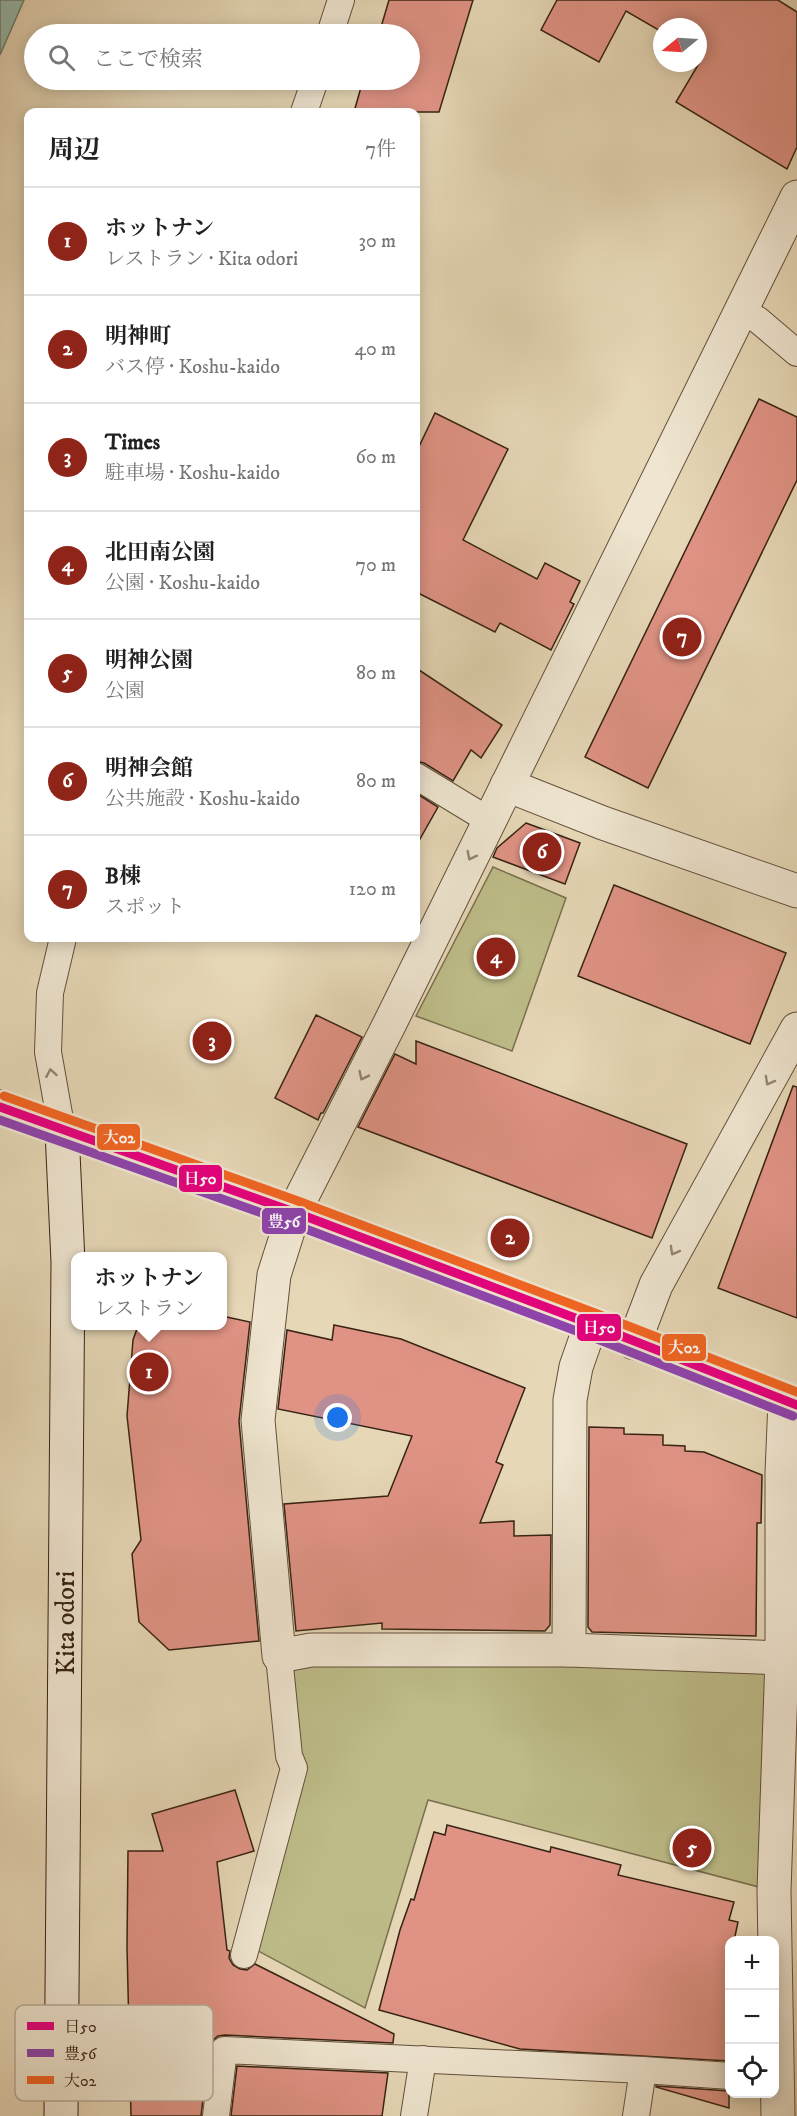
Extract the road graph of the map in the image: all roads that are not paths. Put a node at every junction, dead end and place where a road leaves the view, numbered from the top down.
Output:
1 (341, 0) edge
2 (333, 24) edge
3 (312, 90) edge
4 (305, 108) edge
5 (797, 197) edge
6 (743, 311) junction
7 (797, 353) edge
8 (420, 778) edge
9 (507, 785) junction
10 (489, 821) junction
11 (797, 891) edge
12 (62, 942) edge
13 (797, 1029) edge
14 (0, 1107) edge
15 (62, 1131) junction
16 (294, 1212) junction
17 (591, 1324) junction
18 (634, 1343) junction
19 (791, 1403) edge
20 (569, 1650) junction
21 (279, 1656) junction
22 (782, 1658) junction
23 (244, 1955) dead end
24 (62, 2005) edge
25 (776, 2044) edge
26 (423, 2059) junction
27 (643, 2070) junction
28 (725, 2076) edge
29 (777, 2098) edge
30 (61, 2101) edge
31 (61, 2116) edge
32 (216, 2116) edge
33 (414, 2116) edge
34 (636, 2116) edge
35 (778, 2116) edge

1 - 2 lane
3 - 4 lane
5 - 6 street
6 - 7 lane
6 - 9 street
8 - 10 lane
9 - 10 street
9 - 11 street
10 -> 16 street
15 -> 12 lane
13 -> 18 street
14 - 15 highway
15 - 16 highway
15 - 24 street, Kita odori
16 - 17 highway
16 - 21 street
17 - 18 highway
17 - 20 street
18 - 19 highway
19 - 22 street
20 - 21 street
20 - 22 street
21 - 23 lane
22 - 25 street
26 - 27 lane
26 - 32 lane
26 - 33 lane
27 - 28 lane
27 - 34 lane
29 - 35 street
30 - 31 street, Kita odori

